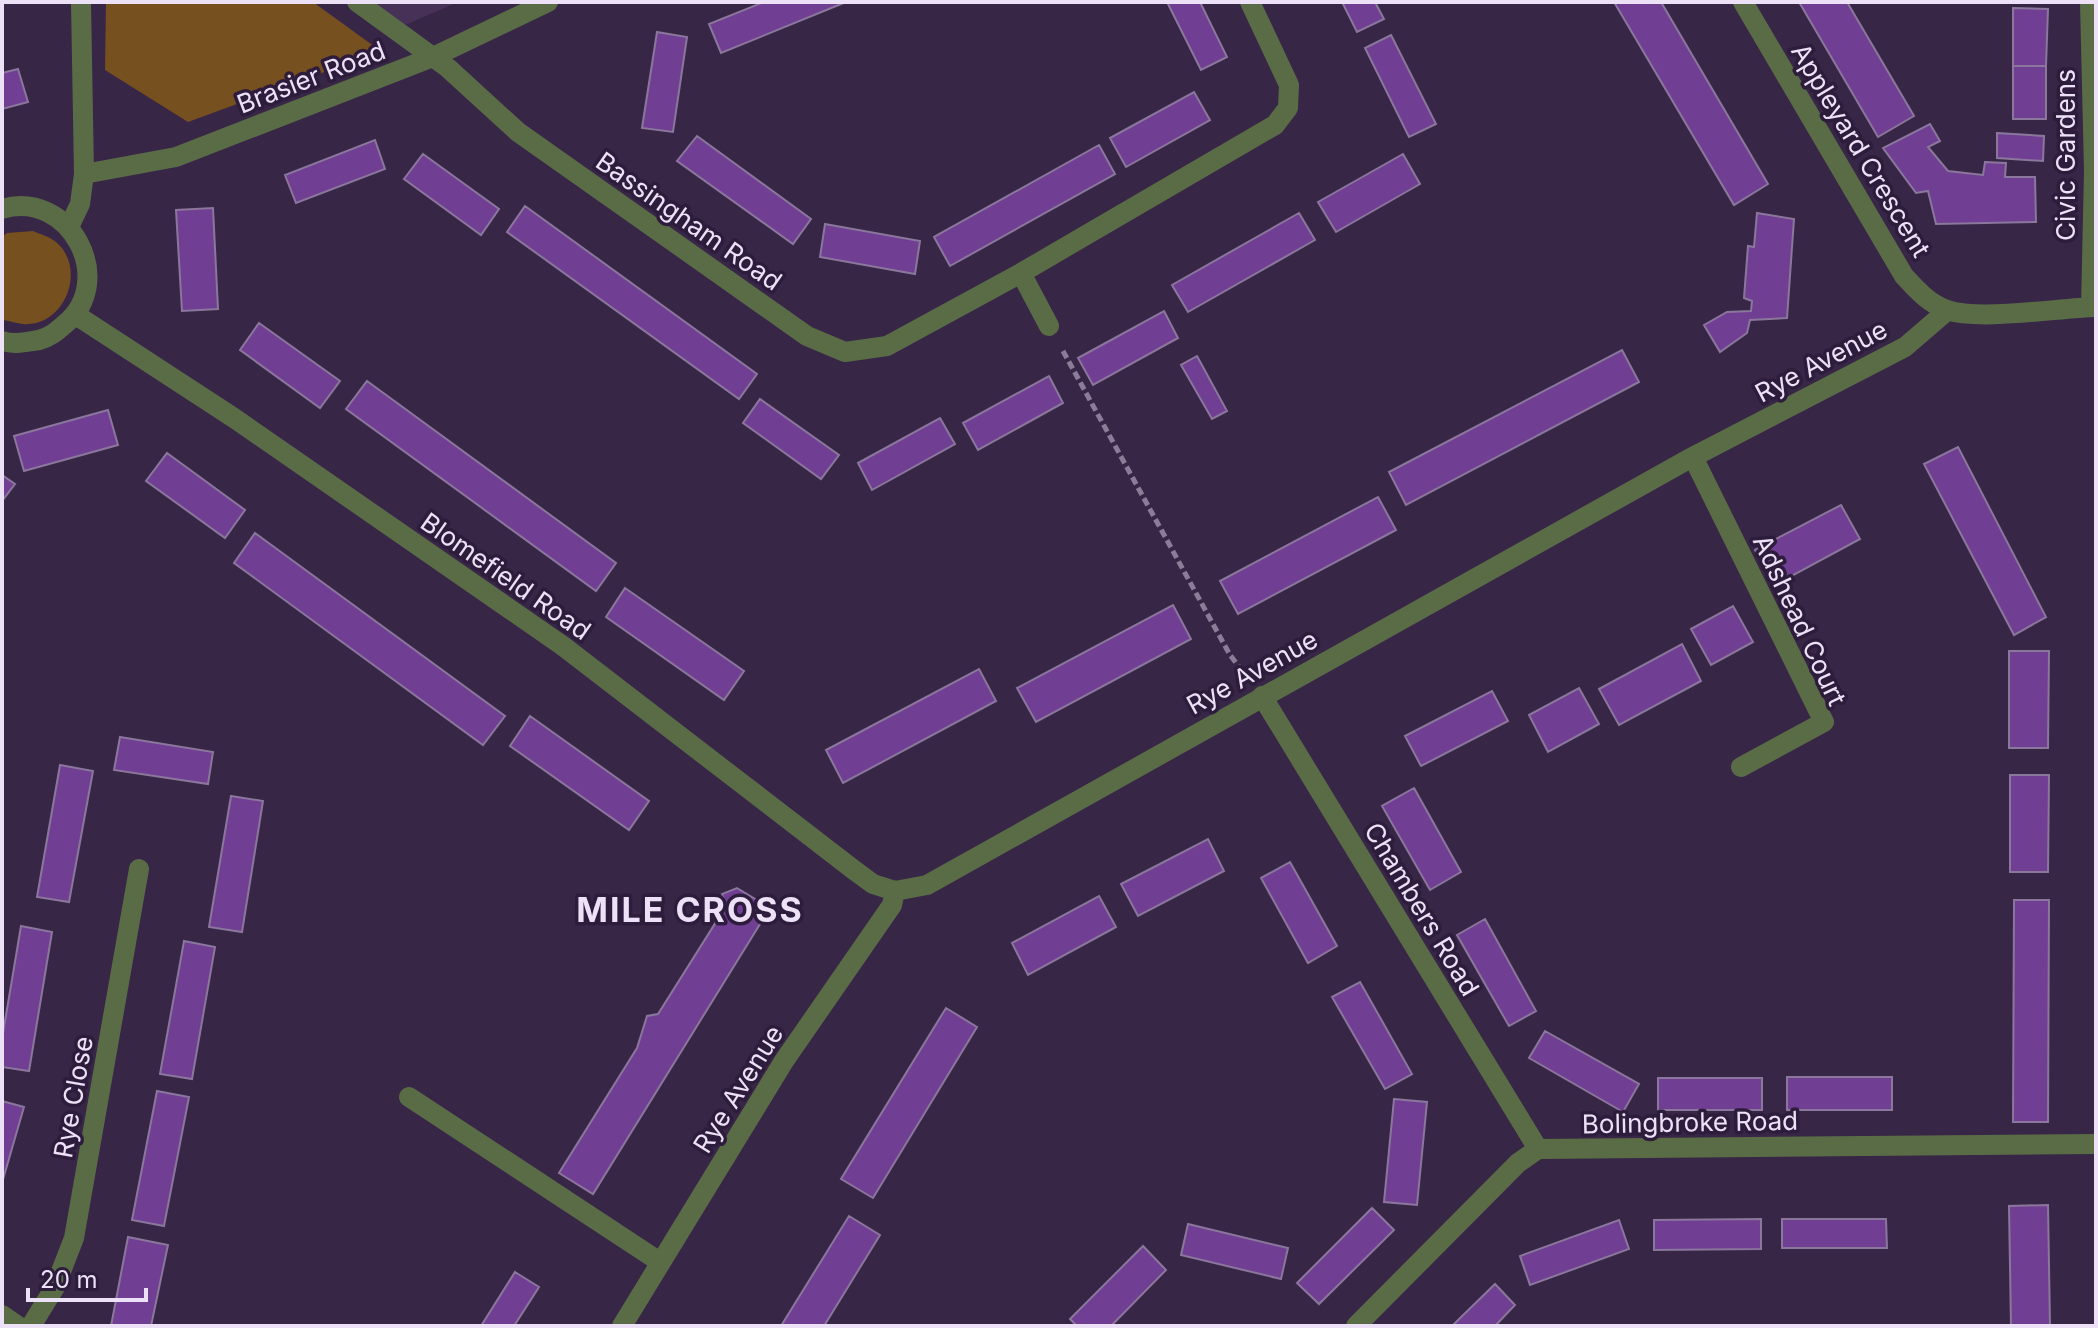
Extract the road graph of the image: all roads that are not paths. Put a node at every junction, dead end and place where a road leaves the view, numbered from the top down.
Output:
1 (81, 2) edge
2 (357, 2) edge
3 (548, 2) edge
4 (1250, 2) edge
5 (1743, 2) edge
6 (2090, 2) edge
7 (433, 57) junction
8 (84, 174) junction
9 (2, 209) edge
10 (69, 227) junction
11 (1021, 273) junction
12 (2094, 307) edge
13 (1948, 310) junction
14 (76, 315) junction
15 (1049, 326) road end
16 (2, 341) edge
17 (1693, 457) junction
18 (1262, 696) junction
19 (1741, 767) dead end
20 (139, 869) dead end
21 (895, 891) junction
22 (409, 1097) dead end
23 (2096, 1144) edge
24 (1538, 1149) junction
25 (660, 1262) junction
26 (2, 1315) edge
27 (18, 1326) edge
28 (31, 1326) edge
29 (622, 1326) edge
30 (1356, 1326) edge

1 - 8 street
2 - 7 street, Bassingham Road
3 - 7 street, Brasier Road
4 - 11 street, Bassingham Road
5 - 13 street, Appleyard Crescent
6 - 12 street, Civic Gardens
7 - 8 street, Brasier Road
7 - 11 street, Bassingham Road
8 - 10 street
9 - 10 street
10 - 14 street
11 - 15 street
12 - 13 street
13 - 17 street, Rye Avenue
14 - 16 street
14 - 21 street, Blomefield Road
17 - 18 street, Rye Avenue
17 - 19 street, Adshead Court
18 - 21 street, Rye Avenue
18 - 24 street, Chambers Road
20 - 28 street, Rye Close
21 - 25 street, Rye Avenue
22 - 25 street
23 - 24 street, Bolingbroke Road
24 - 30 street
25 - 29 street, Rye Avenue
26 - 27 street

